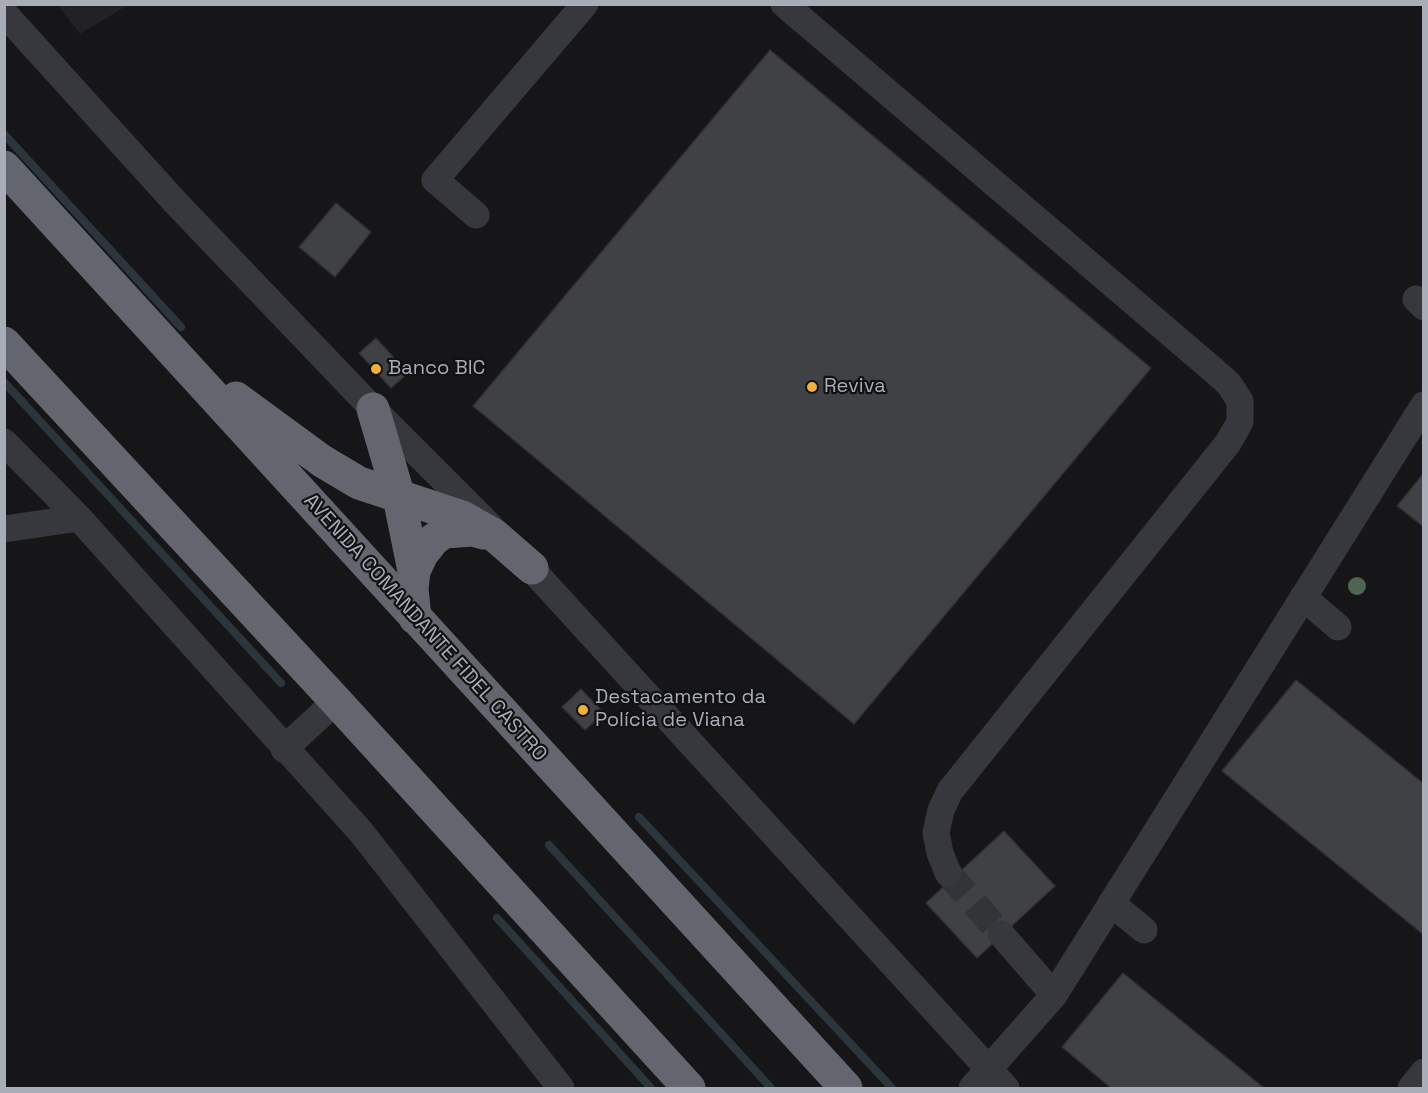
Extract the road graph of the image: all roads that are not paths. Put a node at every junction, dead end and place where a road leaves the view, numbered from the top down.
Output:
1 (585, 4) edge
2 (784, 4) edge
3 (4, 12) edge
4 (4, 167) edge
5 (476, 215) dead end
6 (149, 322) junction
7 (4, 343) edge
8 (1424, 405) edge
9 (372, 409) junction
10 (4, 442) edge
11 (399, 497) junction
12 (79, 518) junction
13 (4, 529) edge
14 (494, 536) junction
15 (532, 568) junction
16 (414, 572) junction
17 (1303, 597) junction
18 (415, 618) junction
19 (1338, 627) dead end
20 (336, 701) junction
21 (284, 748) junction
22 (948, 873) tunnel mouth
23 (1111, 903) junction
24 (1144, 930) dead end
25 (1001, 934) tunnel mouth
26 (1054, 994) junction
27 (1424, 1072) edge
28 (989, 1082) edge
29 (561, 1089) edge
30 (689, 1089) edge
31 (846, 1089) edge
32 (1411, 1089) edge

1 - 5 street
2 - 22 street
3 - 9 street
4 - 6 highway, AVENIDA COMANDANTE FIDEL CASTRO
6 - 11 highway
6 - 18 highway, AVENIDA COMANDANTE FIDEL CASTRO
7 - 20 highway
8 - 17 street
9 - 11 highway
9 - 15 street
10 - 12 street
11 - 14 highway
11 - 16 highway
12 - 13 street
12 - 21 street
14 - 15 highway
14 - 16 highway
15 - 28 street
16 - 18 highway
17 - 19 street
17 - 23 street
18 - 31 highway, AVENIDA COMANDANTE FIDEL CASTRO
20 - 21 street
20 - 30 highway
21 - 29 street
23 - 24 street
23 - 26 street
25 - 26 street
26 - 28 street
27 - 32 street

